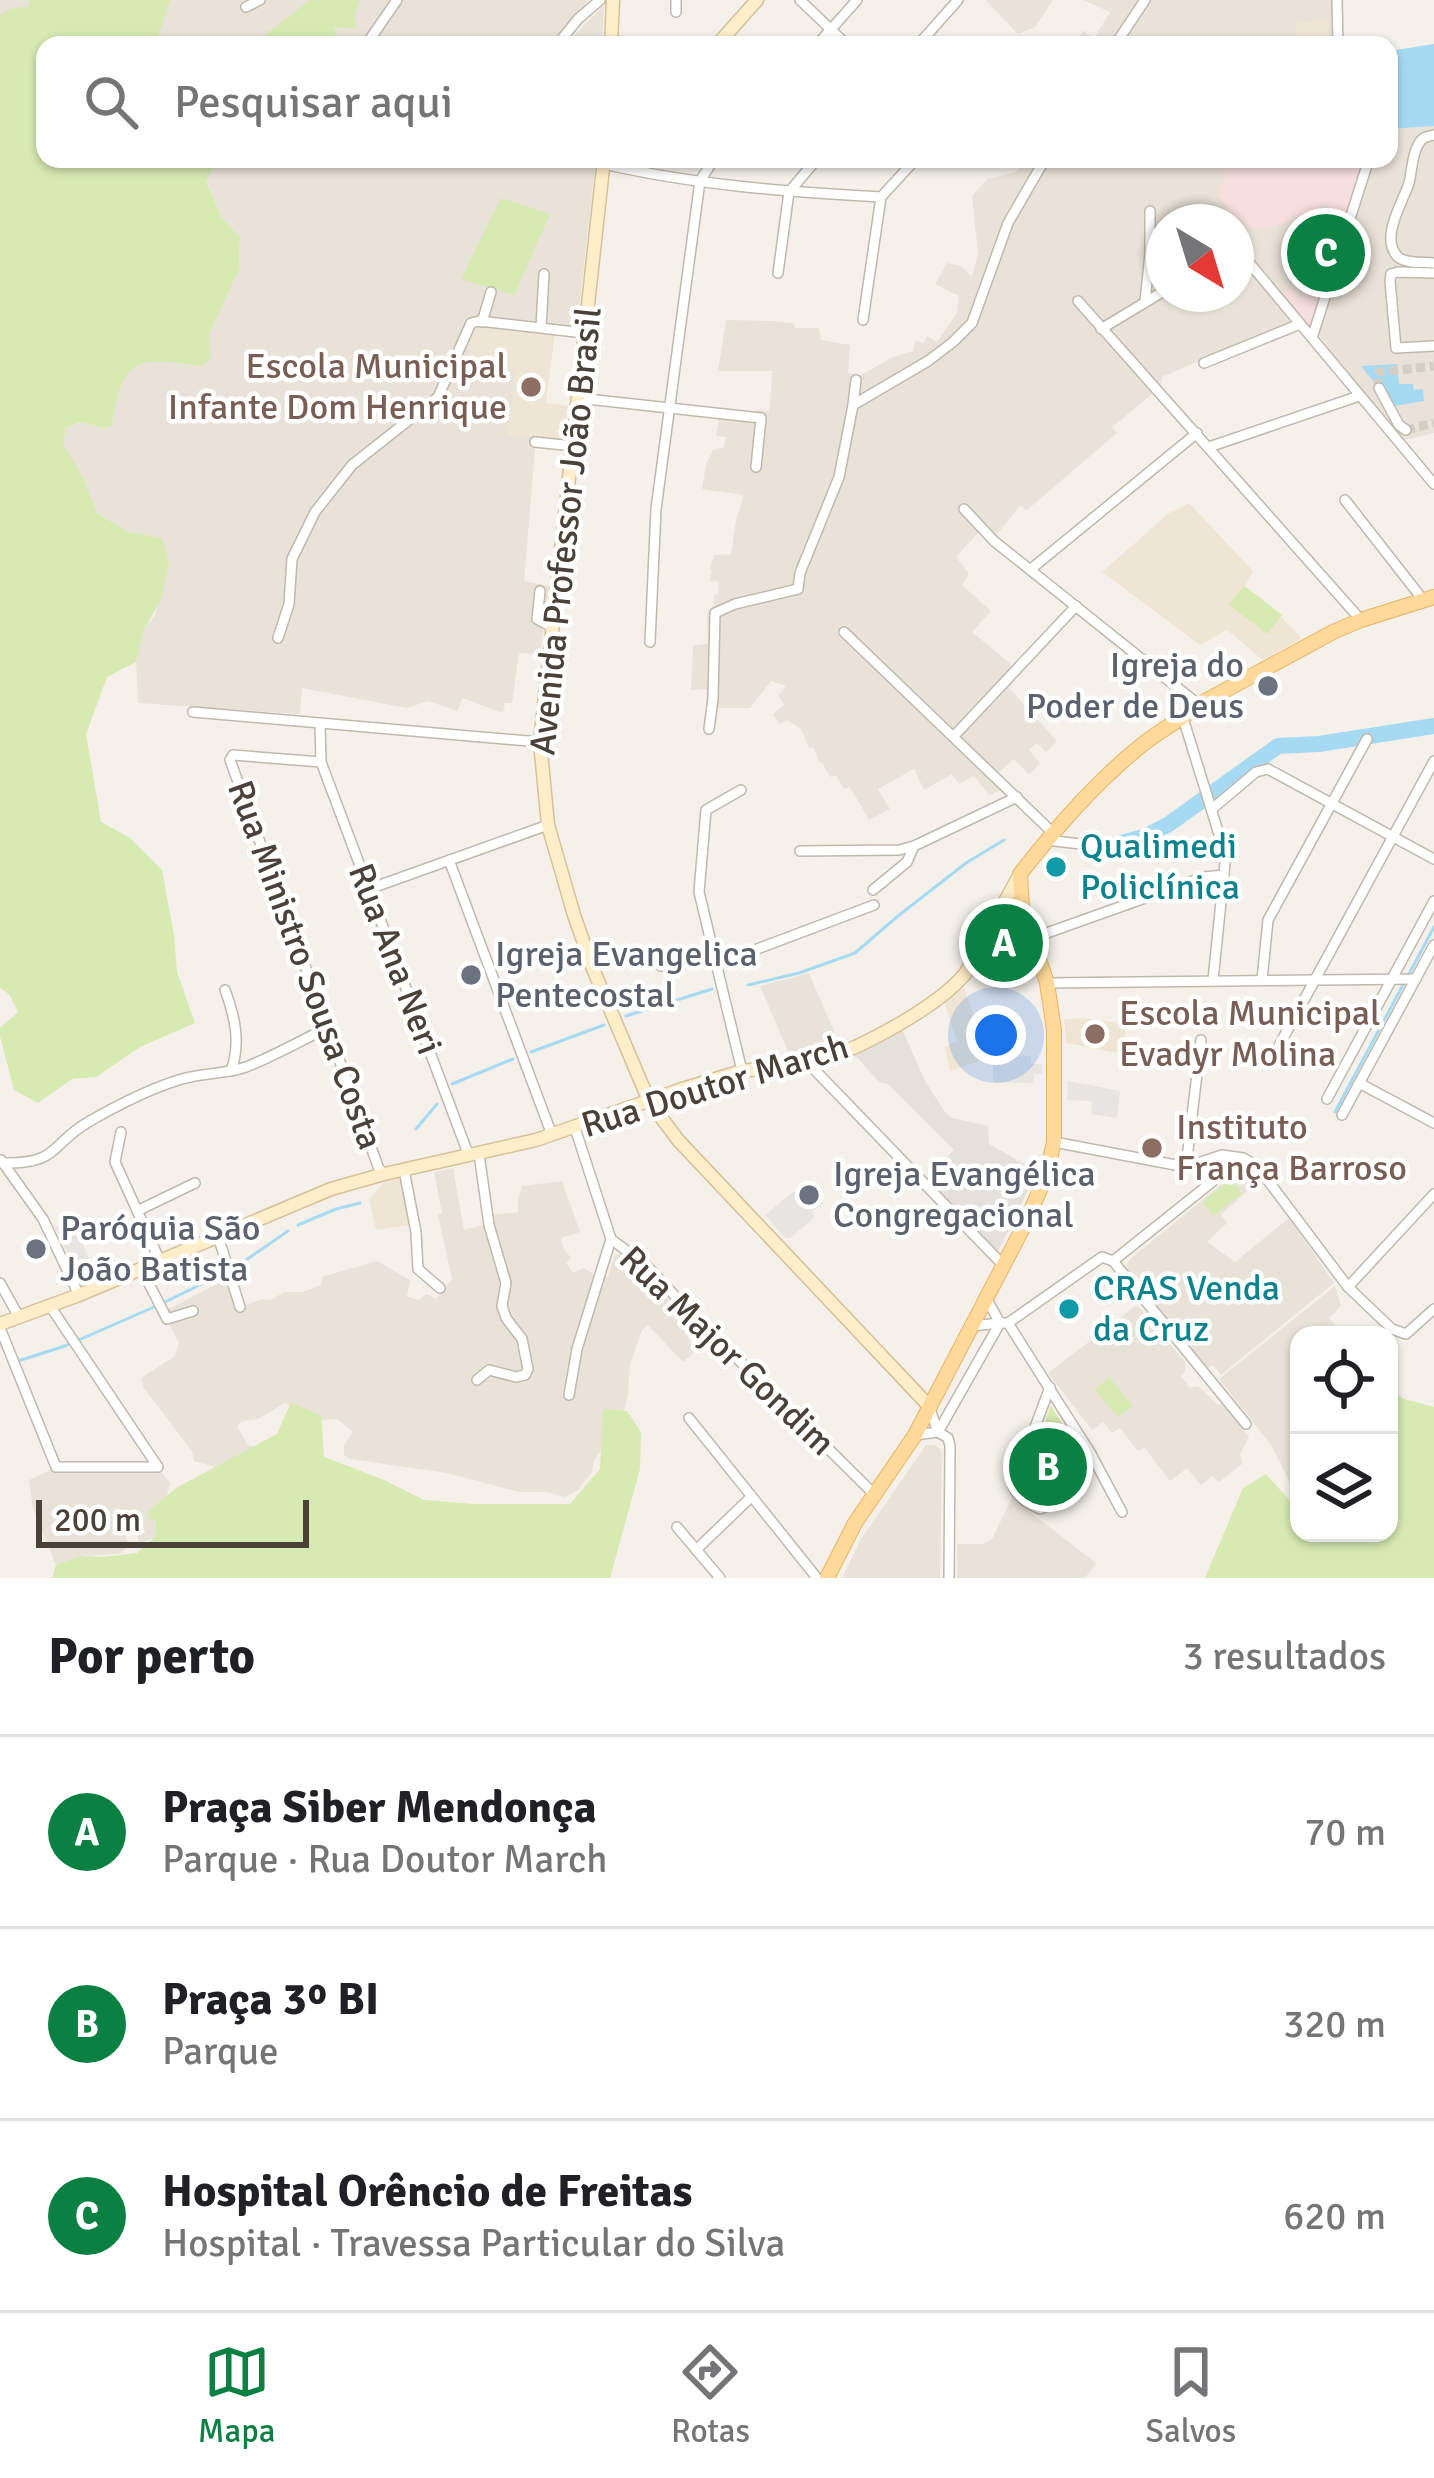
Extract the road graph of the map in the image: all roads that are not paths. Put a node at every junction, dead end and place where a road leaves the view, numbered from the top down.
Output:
1 (260, 0) edge
2 (398, 0) edge
3 (600, 0) edge
4 (613, 0) edge
5 (758, 0) edge
6 (800, 0) edge
7 (857, 0) edge
8 (958, 0) edge
9 (1145, 0) edge
10 (1337, 0) edge
11 (246, 8) dead end
12 (830, 30) junction
13 (372, 36) edge
14 (564, 36) edge
15 (611, 36) edge
16 (725, 36) edge
17 (825, 36) edge
18 (837, 36) edge
19 (926, 36) edge
20 (1121, 36) edge
21 (1338, 36) edge
22 (1434, 135) edge
23 (608, 168) edge
24 (638, 168) edge
25 (708, 168) edge
26 (809, 168) edge
27 (905, 168) edge
28 (1040, 168) edge
29 (1366, 168) edge
30 (700, 181) junction
31 (789, 192) junction
32 (881, 197) junction
33 (1434, 263) edge
34 (1254, 270) edge
35 (778, 273) dead end
36 (1434, 273) edge
37 (544, 274) dead end
38 (491, 292) dead end
39 (1146, 292) edge
40 (1078, 301) dead end
41 (1145, 302) joint
42 (863, 320) dead end
43 (482, 322) junction
44 (1300, 324) junction
45 (541, 328) junction
46 (1101, 329) junction
47 (584, 333) junction
48 (1312, 338) junction
49 (1434, 346) edge
50 (1204, 363) dead end
51 (856, 380) dead end
52 (1379, 388) dead end
53 (1359, 396) junction
54 (578, 398) junction
55 (854, 405) junction
56 (670, 410) junction
57 (1406, 430) dead end
58 (1197, 433) junction
59 (535, 442) dead end
60 (573, 446) junction
61 (1209, 447) junction
62 (756, 467) dead end
63 (1434, 484) edge
64 (1345, 500) dead end
65 (964, 508) dead end
66 (1031, 569) junction
67 (540, 591) dead end
68 (1429, 599) edge
69 (1076, 606) junction
70 (1361, 620) junction
71 (552, 627) junction
72 (844, 632) dead end
73 (278, 638) dead end
74 (650, 642) dead end
75 (1198, 705) junction
76 (193, 712) dead end
77 (1183, 718) junction
78 (320, 725) junction
79 (709, 729) dead end
80 (954, 736) junction
81 (1367, 739) dead end
82 (540, 742) junction
83 (1434, 760) edge
84 (321, 762) junction
85 (741, 790) dead end
86 (1017, 796) junction
87 (1209, 800) junction
88 (1332, 804) junction
89 (548, 824) junction
90 (1049, 836) junction
91 (1393, 837) junction
92 (914, 846) junction
93 (1098, 846) dead end
94 (800, 851) dead end
95 (1434, 859) edge
96 (449, 860) junction
97 (1020, 874) junction
98 (1224, 874) junction
99 (369, 889) junction
100 (873, 890) dead end
101 (1434, 901) edge
102 (874, 905) dead end
103 (993, 922) junction
104 (1028, 933) junction
105 (1434, 945) edge
106 (715, 958) junction
107 (661, 966) dead end
108 (1405, 978) junction
109 (1315, 979) junction
110 (1213, 980) junction
111 (1262, 980) junction
112 (1046, 983) junction
113 (225, 990) dead end
114 (329, 1027) junction
115 (1201, 1040) dead end
116 (1274, 1055) dead end
117 (808, 1063) junction
118 (231, 1071) junction
119 (742, 1071) junction
120 (1359, 1083) junction
121 (1327, 1099) dead end
122 (649, 1101) junction
123 (1342, 1115) dead end
124 (1434, 1123) edge
125 (575, 1129) junction
126 (121, 1132) dead end
127 (552, 1135) junction
128 (1054, 1142) junction
129 (474, 1155) junction
130 (1, 1161) edge
131 (1224, 1163) dead end
132 (1186, 1167) junction
133 (404, 1170) junction
134 (384, 1174) junction
135 (196, 1183) dead end
136 (1434, 1194) edge
137 (136, 1211) junction
138 (218, 1236) junction
139 (611, 1239) junction
140 (160, 1261) junction
141 (1113, 1261) junction
142 (1004, 1264) junction
143 (141, 1268) junction
144 (0, 1283) edge
145 (1348, 1287) junction
146 (440, 1288) dead end
147 (79, 1295) junction
148 (986, 1298) junction
149 (50, 1306) junction
150 (240, 1307) dead end
151 (1434, 1309) edge
152 (194, 1311) dead end
153 (19, 1317) junction
154 (1004, 1323) junction
155 (0, 1326) edge
156 (971, 1326) junction
157 (477, 1380) dead end
158 (1050, 1387) junction
159 (569, 1395) dead end
160 (928, 1406) junction
161 (689, 1418) dead end
162 (1246, 1424) dead end
163 (938, 1432) junction
164 (915, 1435) junction
165 (1091, 1454) junction
166 (875, 1495) junction
167 (750, 1498) junction
168 (1122, 1511) dead end
169 (676, 1528) dead end
170 (696, 1550) junction
171 (720, 1578) edge
172 (817, 1578) edge
173 (827, 1578) edge
174 (949, 1578) edge

1 - 11 street
2 - 13 street
3 - 14 street
4 - 15 main road
5 - 16 main road
6 - 12 street
7 - 12 street
8 - 19 street
9 - 20 street
10 - 21 street
12 - 17 street
12 - 18 street
22 - 33 street
23 - 47 main road, Avenida Professor João Brasil
24 - 30 street
25 - 30 street
26 - 31 street
27 - 32 street
28 - 55 street
29 - 48 street
30 - 31 street
30 - 56 street
31 - 32 street
31 - 35 street
32 - 42 street
34 - 44 street
36 - 49 street
37 - 45 street
38 - 43 street
39 - 41 street
40 - 46 street
41 - 46 street
43 - 45 street
43 - 73 street
44 - 48 street
44 - 50 street
45 - 47 street
46 - 58 street
47 - 54 main road, Avenida Professor João Brasil
48 - 53 street
51 - 55 street
52 - 57 street
53 - 61 street
53 - 63 street
54 - 56 street
54 - 60 main road, Avenida Professor João Brasil
55 - 79 street
56 - 62 street
56 - 74 street
58 - 61 street
58 - 66 street
59 - 60 street
60 - 71 main road, Avenida Professor João Brasil
61 - 70 street
64 - 68 street
65 - 66 street
66 - 69 street
67 - 71 street
68 - 70 main road, Rua Doutor March
69 - 75 street
69 - 80 street
70 - 75 main road, Rua Doutor March
71 - 82 main road, Avenida Professor João Brasil
72 - 80 street
75 - 77 main road, Rua Doutor March
76 - 78 street
77 - 87 street
77 - 90 main road, Rua Doutor March
78 - 82 street
78 - 84 street, Rua Ana Neri
80 - 86 street
81 - 88 street
82 - 89 main road, Avenida Professor João Brasil
83 - 91 street
84 - 99 street, Rua Ana Neri
84 - 114 street, Rua Ministro Sousa Costa
85 - 106 street
86 - 90 street
86 - 92 street
87 - 88 street
87 - 98 street
88 - 91 street
88 - 111 street
89 - 96 street
89 - 122 main road, Avenida Professor João Brasil
90 - 93 street
90 - 97 main road, Rua Doutor March
91 - 95 street
91 - 109 street
92 - 94 street
92 - 100 street
96 - 99 street
96 - 127 street
97 - 103 main road, Rua Doutor March
97 - 104 main road
98 - 104 street
98 - 110 street
99 - 129 street, Rua Ana Neri
101 - 108 street
102 - 106 street
103 - 104 main road
103 - 117 main road, Rua Doutor March
104 - 112 main road
105 - 108 street
106 - 107 street
106 - 119 street
108 - 109 street
108 - 120 street
108 - 121 street
109 - 111 street
109 - 116 street
110 - 111 street
110 - 112 street
112 - 128 main road
113 - 118 street
114 - 118 street
114 - 134 street, Rua Ministro Sousa Costa
115 - 132 street
117 - 119 main road, Rua Doutor March
117 - 142 street
118 - 130 street
119 - 122 main road, Rua Doutor March
120 - 123 street
120 - 124 street
122 - 125 main road, Rua Doutor March
122 - 160 main road, Avenida Professor João Brasil
125 - 127 main road, Rua Doutor March
125 - 139 street, Rua Major Gondim
126 - 137 street
127 - 129 main road, Rua Doutor March
128 - 132 street
128 - 142 main road
129 - 133 main road, Rua Doutor March
129 - 157 street, Rua Ana Neri
130 - 147 street
131 - 141 street
132 - 145 street
133 - 134 main road, Rua Doutor March
133 - 146 street
134 - 138 main road, Rua Doutor March
135 - 137 street
136 - 145 street
137 - 140 street
138 - 140 main road, Rua Doutor March
138 - 150 street
139 - 159 street
139 - 166 street, Rua Major Gondim
140 - 143 main road, Rua Doutor March
141 - 154 street
141 - 162 street
142 - 148 main road
143 - 147 main road, Rua Doutor March
143 - 152 street
144 - 153 street
145 - 151 street
147 - 149 main road, Rua Doutor March
148 - 154 street
148 - 156 main road
149 - 153 main road, Rua Doutor March
149 - 155 street
153 - 155 main road, Rua Doutor March
154 - 156 street
154 - 158 street
154 - 163 street
156 - 160 main road
158 - 165 street
158 - 165 street
160 - 163 street
160 - 164 main road
161 - 167 street
163 - 164 street
163 - 174 street
164 - 166 main road
165 - 168 street
166 - 173 main road
167 - 170 street
167 - 172 street
169 - 170 street
170 - 171 street

